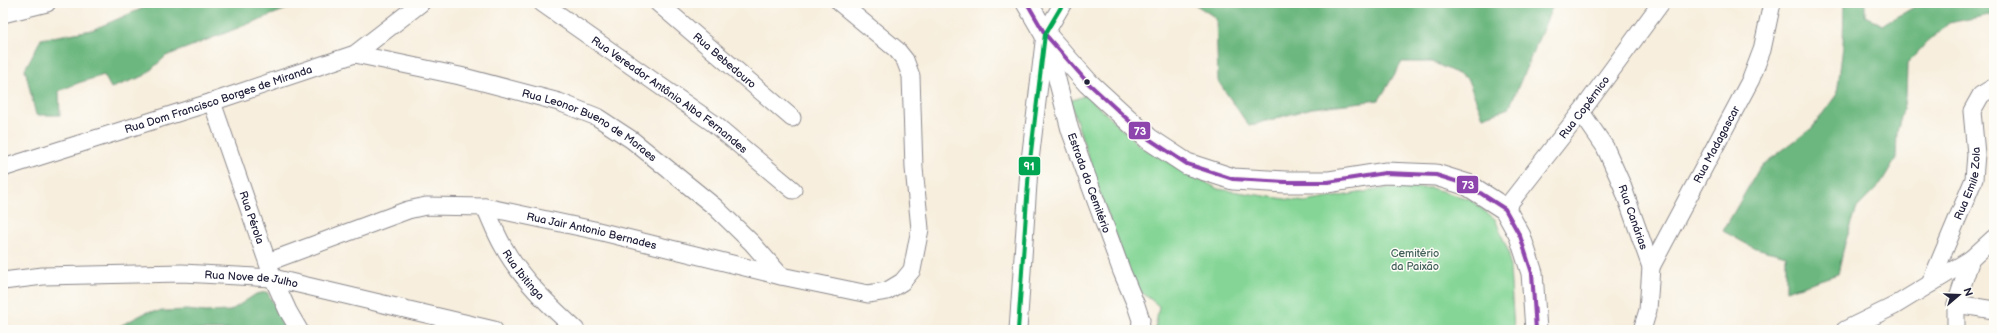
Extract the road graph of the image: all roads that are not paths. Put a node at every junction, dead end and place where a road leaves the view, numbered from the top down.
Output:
1 (47, 3) edge
2 (420, 3) edge
3 (542, 3) edge
4 (658, 3) edge
5 (840, 3) edge
6 (1027, 3) edge
7 (1063, 3) edge
8 (1661, 3) edge
9 (1767, 8) edge
10 (3, 14) edge
11 (1045, 34) junction
12 (355, 54) junction
13 (1994, 87) edge
14 (212, 102) junction
15 (1581, 112) junction
16 (792, 118) dead end
17 (3, 168) edge
18 (793, 190) dead end
19 (485, 207) junction
20 (1505, 209) junction
21 (1994, 238) edge
22 (1971, 259) junction
23 (268, 262) junction
24 (1650, 267) junction
25 (781, 276) junction
26 (272, 278) junction
27 (3, 281) edge
28 (1930, 284) junction
29 (1956, 304) junction
30 (1994, 310) edge
31 (299, 330) edge
32 (494, 330) edge
33 (576, 330) edge
34 (1018, 330) edge
35 (1140, 330) edge
36 (1536, 330) edge
37 (1642, 330) edge
38 (1845, 330) edge
39 (1956, 330) edge

1 - 10 street
2 - 12 street, Rua Dom Francisco Borges de Miranda
3 - 18 street, Rua Vereador Antônio Alba Fernandes
4 - 16 street, Rua Bebedouro
5 - 25 street, Rua Jair Antonio Bernades
6 - 11 main road
7 - 11 street
8 - 15 street, Rua Copérnico
9 - 24 street, Rua Madagascar
11 - 20 main road
11 - 34 street
11 - 35 street, Estrada do Cemitério
12 - 14 street, Rua Dom Francisco Borges de Miranda
12 - 25 street, Rua Leonor Bueno de Moraes
13 - 28 street, Rua Emile Zola
14 - 17 street, Rua Dom Francisco Borges de Miranda
14 - 23 street, Rua Pérola
15 - 20 street, Rua Copérnico
15 - 24 street, Rua Canárias
19 - 23 street, Rua Jair Antonio Bernades
19 - 25 street, Rua Jair Antonio Bernades
19 - 33 street, Rua Ibitinga
20 - 36 main road
21 - 22 street
22 - 28 street
22 - 29 street
23 - 26 street, Rua Pérola
24 - 37 street, Rua Canárias
26 - 27 street, Rua Nove de Julho
26 - 31 street, Rua Pérola
26 - 32 street, Rua Nove de Julho
28 - 38 street
29 - 30 street
29 - 39 street

